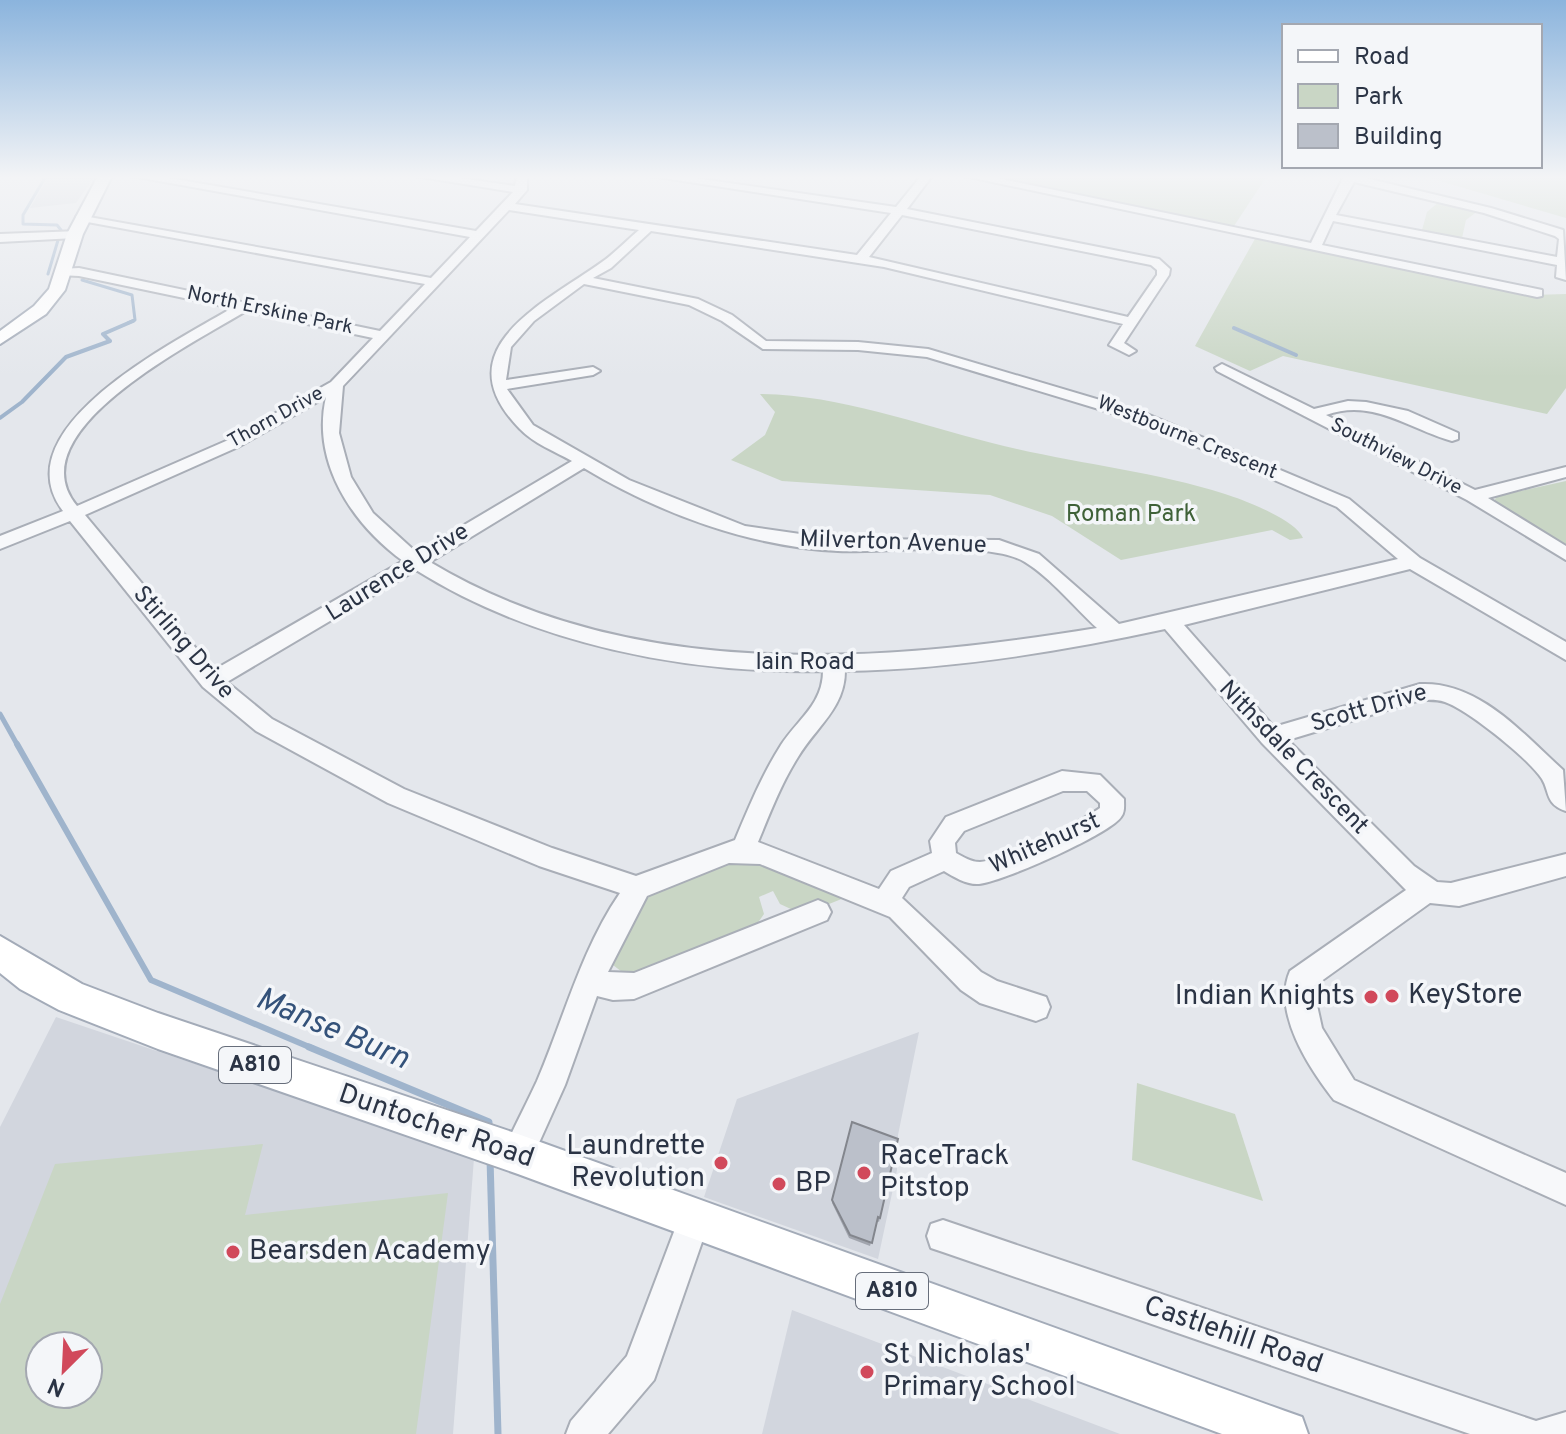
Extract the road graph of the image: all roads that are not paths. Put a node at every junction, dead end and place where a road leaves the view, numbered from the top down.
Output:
1 (65, 243) edge
2 (222, 243) edge
3 (471, 243) edge
4 (632, 243) edge
5 (754, 243) edge
6 (873, 243) edge
7 (1064, 243) edge
8 (1297, 243) edge
9 (1317, 243) edge
10 (1464, 243) edge
11 (1565, 243) edge
12 (1315, 247) junction
13 (861, 259) junction
14 (1563, 262) junction
15 (64, 272) junction
16 (1562, 277) dead end
17 (582, 280) junction
18 (434, 282) junction
19 (1537, 293) dead end
20 (245, 306) junction
21 (1130, 322) junction
22 (381, 335) junction
23 (0, 339) edge
24 (1129, 351) dead end
25 (1222, 368) dead end
26 (593, 371) dead end
27 (336, 385) junction
28 (498, 386) junction
29 (1314, 414) junction
30 (1452, 436) dead end
31 (583, 462) junction
32 (1566, 472) edge
33 (1473, 496) junction
34 (74, 515) junction
35 (0, 543) edge
36 (1566, 554) edge
37 (416, 562) junction
38 (1413, 562) junction
39 (1168, 619) junction
40 (1113, 631) junction
41 (1566, 652) edge
42 (834, 664) junction
43 (211, 681) junction
44 (1270, 737) junction
45 (1566, 801) edge
46 (743, 850) junction
47 (945, 859) junction
48 (1566, 865) edge
49 (638, 888) junction
50 (1426, 891) junction
51 (876, 899) junction
52 (818, 912) dead end
53 (0, 952) edge
54 (590, 980) junction
55 (16, 981) edge
56 (1036, 1007) dead end
57 (500, 1148) junction
58 (1566, 1189) edge
59 (694, 1219) junction
60 (943, 1236) dead end
61 (1566, 1430) edge
62 (584, 1434) edge
63 (1285, 1434) edge
64 (1523, 1434) edge
65 (1549, 1434) edge

1 - 15 main road
2 - 18 street
3 - 18 street, Thorn Drive
4 - 17 street
5 - 13 street
6 - 13 street
7 - 21 street
8 - 12 street
9 - 12 street
10 - 14 street
11 - 14 street
12 - 19 street
13 - 21 street
14 - 16 street
15 - 20 street, North Erskine Park
15 - 23 main road
17 - 28 street
17 - 38 street, Westbourne Crescent
18 - 22 street, Thorn Drive
20 - 22 street, North Erskine Park
20 - 34 street, Stirling Drive
21 - 24 street
22 - 27 street, Thorn Drive
25 - 29 street, Southview Drive
26 - 28 street
27 - 34 street, Thorn Drive
27 - 37 street, Iain Road
28 - 31 street, Milverton Avenue
29 - 30 street
29 - 33 street, Southview Drive
31 - 37 street, Laurence Drive
31 - 40 street, Milverton Avenue
32 - 33 street
33 - 36 street, Southview Drive
34 - 35 street, Thorn Drive
34 - 43 street, Stirling Drive
37 - 42 street, Iain Road
37 - 43 street, Laurence Drive
38 - 39 street, Iain Road
38 - 41 street, Westbourne Crescent
39 - 40 street, Iain Road
39 - 44 street, Nithsdale Crescent
40 - 42 street, Iain Road
42 - 46 street
43 - 49 street, Stirling Drive
44 - 45 street, Scott Drive
44 - 50 street, Nithsdale Crescent
46 - 49 street
46 - 51 street
47 - 47 street, Whitehurst
47 - 51 street
48 - 50 street
49 - 54 street
50 - 58 street
51 - 56 street
52 - 54 street
53 - 55 main road, Duntocher Road / A810
54 - 57 street
55 - 57 main road, Duntocher Road / A810
57 - 59 main road, Duntocher Road / A810
59 - 62 street
59 - 63 main road, Duntocher Road / A810
60 - 64 street, Castlehill Road
61 - 65 street

